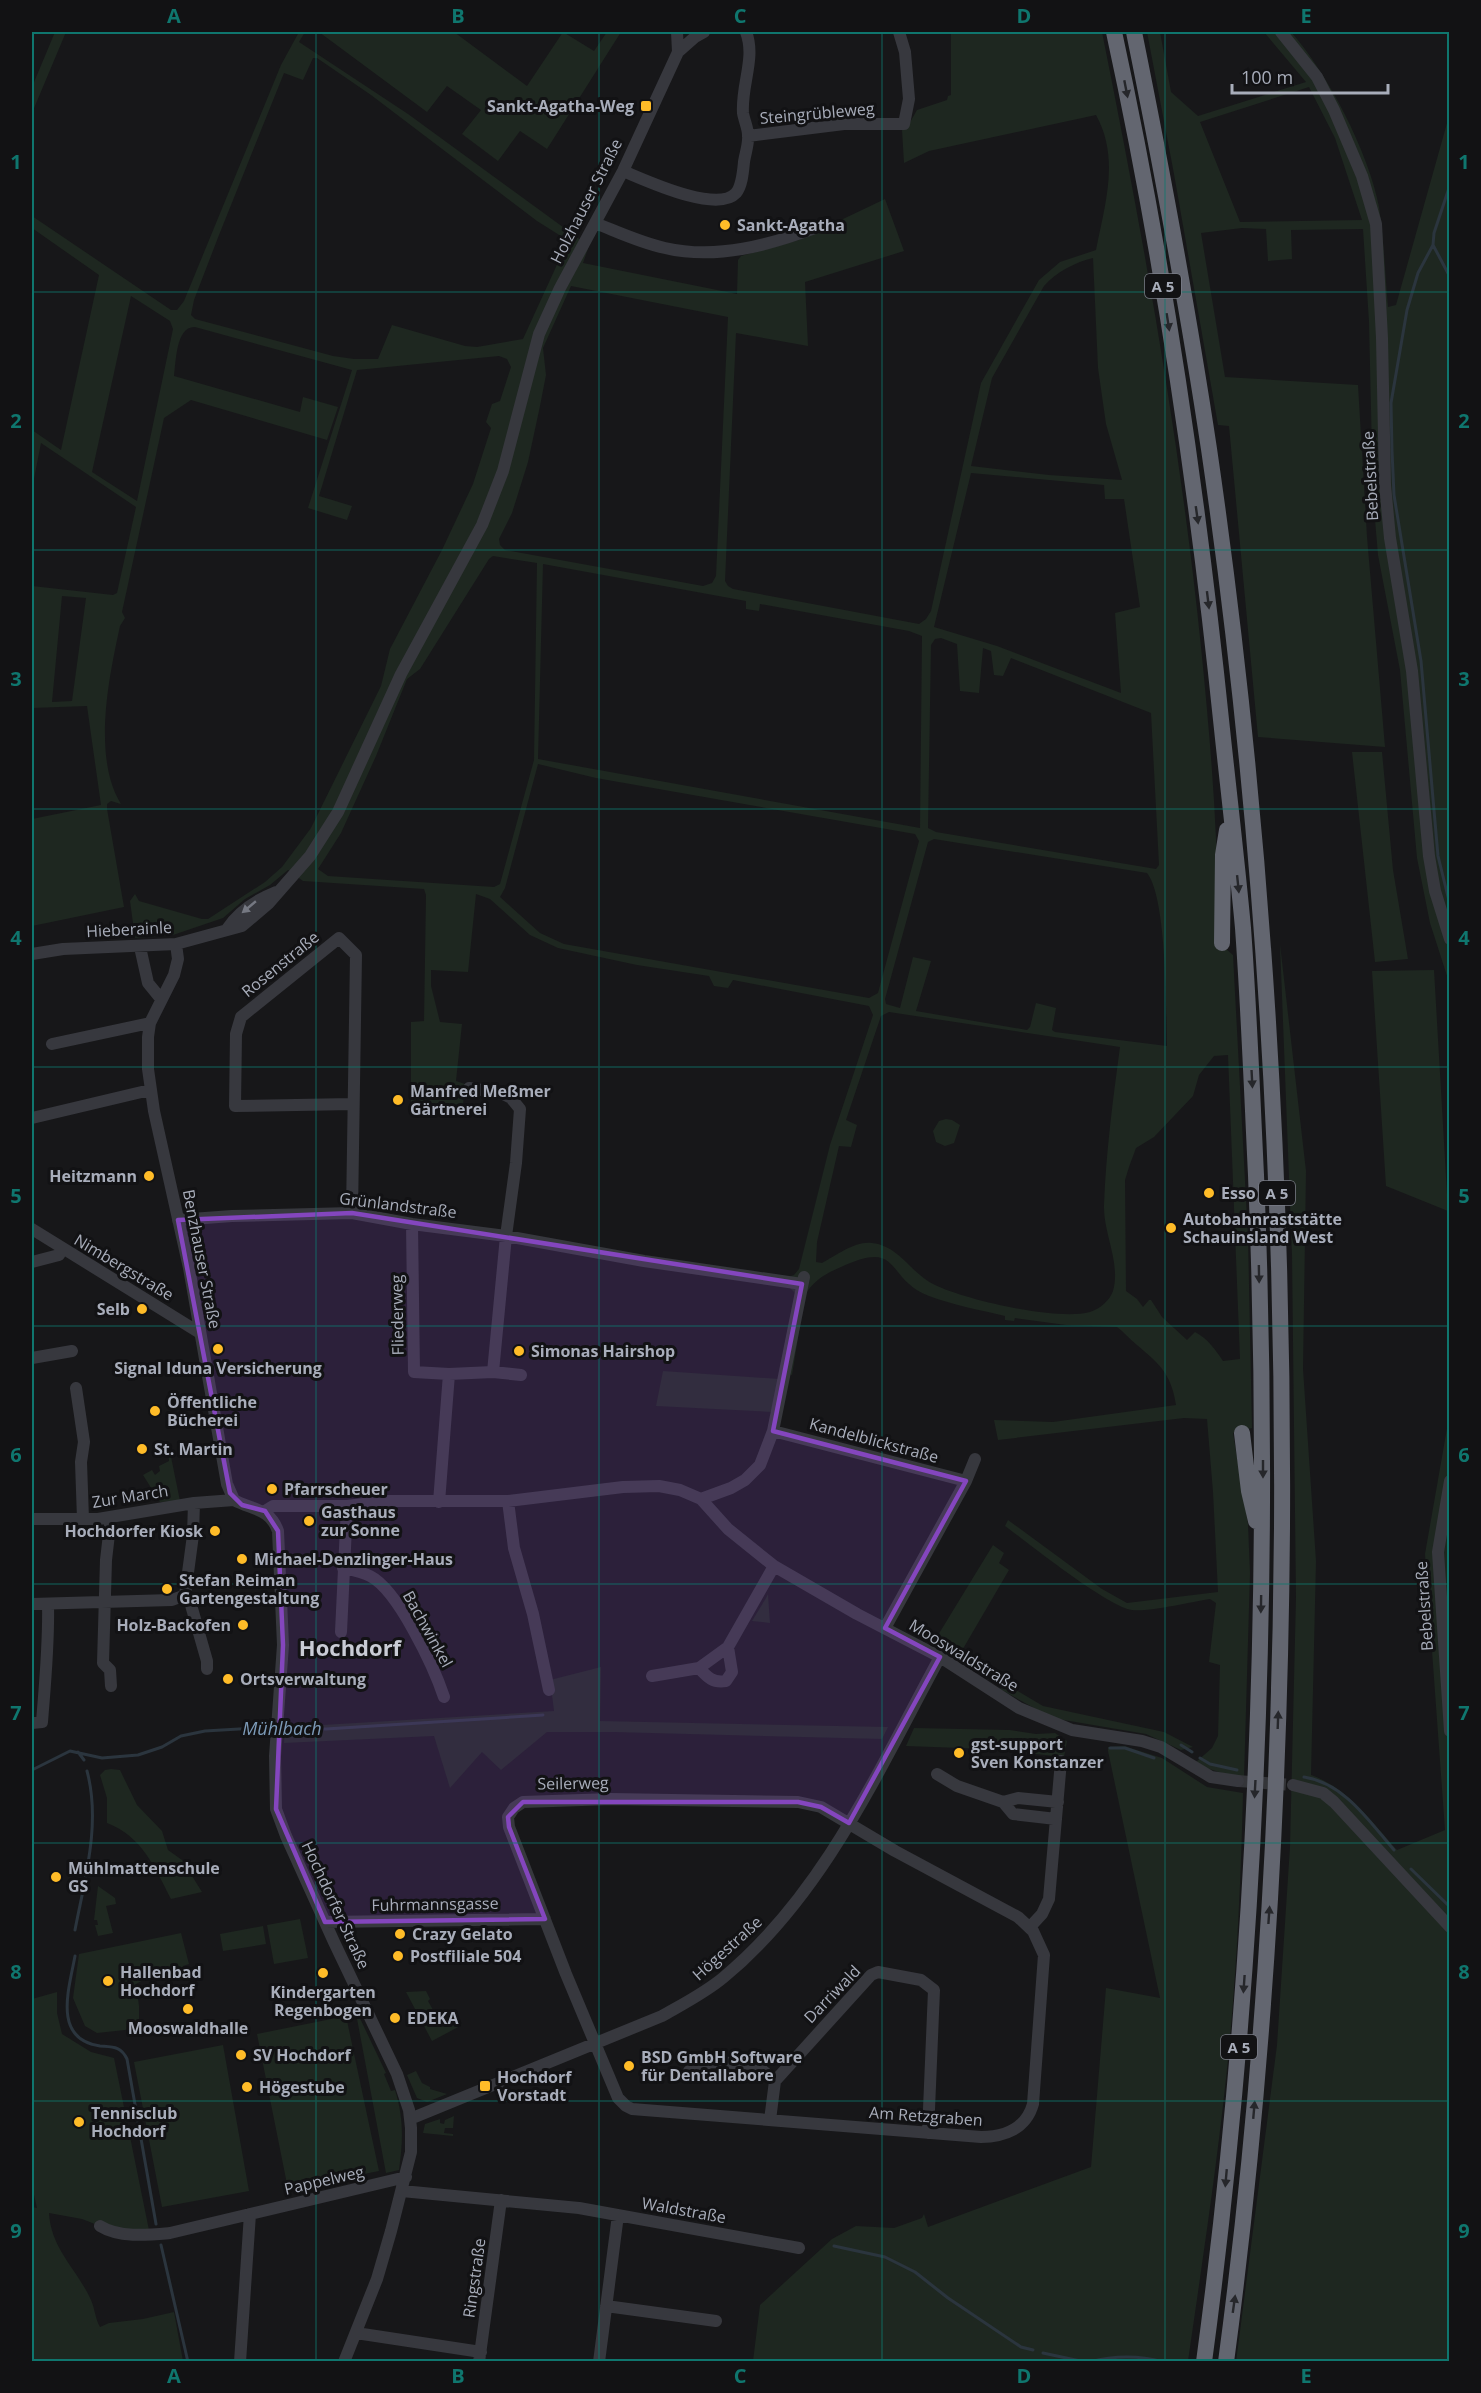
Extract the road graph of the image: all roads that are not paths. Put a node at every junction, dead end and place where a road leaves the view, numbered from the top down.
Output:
1 (677, 32) edge
2 (704, 32) edge
3 (746, 32) edge
4 (899, 32) edge
5 (1114, 32) edge
6 (1134, 32) edge
7 (1281, 32) edge
8 (678, 52) junction
9 (748, 136) junction
10 (623, 171) junction
11 (595, 224) junction
12 (818, 227) dead end
13 (1230, 805) junction
14 (325, 834) joint
15 (1449, 939) edge
16 (1222, 943) dead end
17 (176, 944) junction
18 (140, 947) junction
19 (32, 954) edge
20 (161, 999) junction
21 (150, 1023) junction
22 (52, 1044) dead end
23 (469, 1088) dead end
24 (150, 1090) junction
25 (353, 1104) junction
26 (32, 1118) edge
27 (352, 1213) junction
28 (178, 1220) junction
29 (412, 1224) junction
30 (32, 1229) edge
31 (506, 1236) junction
32 (62, 1250) junction
33 (32, 1262) edge
34 (200, 1334) junction
35 (72, 1352) dead end
36 (32, 1358) edge
37 (493, 1372) junction
38 (449, 1374) junction
39 (521, 1375) dead end
40 (76, 1388) dead end
41 (773, 1431) junction
42 (1242, 1433) dead end
43 (975, 1459) dead end
44 (966, 1481) junction
45 (1449, 1481) edge
46 (701, 1499) junction
47 (234, 1500) junction
48 (508, 1501) junction
49 (439, 1502) junction
50 (194, 1503) junction
51 (346, 1506) junction
52 (265, 1512) junction
53 (111, 1517) junction
54 (32, 1519) edge
55 (83, 1519) junction
56 (1262, 1545) junction
57 (774, 1566) junction
58 (343, 1568) junction
59 (185, 1595) junction
60 (105, 1603) junction
61 (32, 1604) edge
62 (48, 1604) junction
63 (885, 1628) junction
64 (341, 1632) dead end
65 (728, 1647) junction
66 (940, 1658) junction
67 (699, 1668) junction
68 (207, 1669) dead end
69 (652, 1676) dead end
70 (111, 1686) dead end
71 (549, 1690) dead end
72 (444, 1697) dead end
73 (32, 1723) edge
74 (1449, 1731) edge
75 (1060, 1761) dead end
76 (936, 1774) dead end
77 (1238, 1781) tunnel mouth
78 (1293, 1785) tunnel mouth
79 (1003, 1802) junction
80 (1058, 1802) junction
81 (1056, 1819) junction
82 (849, 1823) junction
83 (545, 1919) junction
84 (1445, 1919) edge
85 (325, 1922) junction
86 (1030, 1927) junction
87 (1449, 1927) edge
88 (596, 2045) junction
89 (689, 2071) dead end
90 (775, 2081) junction
91 (410, 2119) junction
92 (770, 2120) junction
93 (928, 2133) junction
94 (406, 2177) junction
95 (402, 2191) junction
96 (501, 2200) junction
97 (250, 2214) junction
98 (618, 2215) junction
99 (100, 2226) dead end
100 (799, 2248) dead end
101 (606, 2306) junction
102 (716, 2321) dead end
103 (356, 2333) junction
104 (480, 2357) edge
105 (240, 2361) edge
106 (344, 2361) edge
107 (599, 2361) edge
108 (1204, 2361) edge
109 (1226, 2361) edge

1 - 8 street, Holzhauser Straße
2 - 8 street
3 - 9 street
4 - 9 street, Steingrübleweg
5 -> 13 highway, A 5
109 -> 6 highway, A 5
7 - 15 street, Bebelstraße
8 - 10 street, Holzhauser Straße
9 - 10 street
10 - 11 street, Holzhauser Straße
11 - 12 street
11 - 14 street, Holzhauser Straße
13 - 16 highway
13 -> 56 highway, A 5
14 - 17 street, Hieberainle
17 - 18 street, Hieberainle
17 - 20 street, Benzhauser Straße
18 - 19 street, Hieberainle
18 - 20 street
20 - 21 street, Benzhauser Straße
21 - 22 street
21 - 24 street, Benzhauser Straße
23 - 31 street
24 - 26 street
24 - 28 street, Benzhauser Straße
25 - 25 street, Rosenstraße
25 - 27 street, Rosenstraße
27 - 28 street, Grünlandstraße
27 - 29 street, Grünlandstraße
28 - 34 street, Benzhauser Straße
29 - 31 street, Grünlandstraße
29 - 38 street, Fliederweg
30 - 32 street, Nimbergstraße
31 - 37 street
31 - 41 street, Grünlandstraße
32 - 33 street
32 - 34 street, Nimbergstraße
34 - 47 street, Benzhauser Straße
35 - 36 street
37 - 38 street, Fliederweg
37 - 39 street, Fliederweg
38 - 49 street
40 - 55 street
41 - 44 street, Kandelblickstraße
41 - 46 street
42 - 56 highway
43 - 44 street
44 - 63 street
45 - 74 street, Bebelstraße
46 - 48 street, Mooswaldstraße
46 - 57 street, Mooswaldstraße
47 - 50 street, Zur March
47 - 52 street
48 - 49 street, Mooswaldstraße
48 - 71 street
49 - 51 street, Mooswaldstraße
50 - 53 street, Zur March
50 - 59 street
51 - 52 street, Mooswaldstraße
51 - 58 street
52 - 85 street, Hochdorfer Straße
53 - 55 street, Zur March
53 - 60 street
54 - 55 street, Zur March
56 -> 108 highway, A 5
57 - 63 street, Mooswaldstraße
57 - 65 street
58 - 64 street
58 - 72 street, Bachwinkel
59 - 60 street
59 - 68 street
60 - 62 street
60 - 70 street
61 - 62 street
62 - 73 street
63 - 66 street, Mooswaldstraße
65 - 67 street
65 - 67 street
66 - 77 street, Mooswaldstraße
66 - 82 street, Högestraße
67 - 69 street
75 - 80 street
76 - 79 street
78 - 84 street
79 - 80 street
79 - 81 street
80 - 81 street
81 - 86 street
82 - 83 street, Seilerweg
82 - 86 street, Am Retzgraben
82 - 88 street, Högestraße
83 - 85 street, Fuhrmannsgasse
83 - 88 street, Seilerweg
84 - 87 street
85 - 91 street, Hochdorfer Straße
86 - 93 street, Am Retzgraben
88 - 91 street, Högestraße
88 - 92 street, Am Retzgraben
89 - 90 street
90 - 92 street
90 - 93 street, Darriwald
91 - 94 street, Hochdorfer Straße
92 - 93 street, Am Retzgraben
94 - 95 street, Hochdorfer Straße
94 - 97 street, Pappelweg
95 - 96 street
95 - 103 street, Hochdorfer Straße
96 - 98 street
96 - 104 street, Ringstraße
97 - 99 street, Pappelweg
97 - 105 street
98 - 100 street, Waldstraße
98 - 101 street, Waldstraße
101 - 102 street
101 - 107 street, Waldstraße
103 - 104 street
103 - 106 street, Hochdorfer Straße

